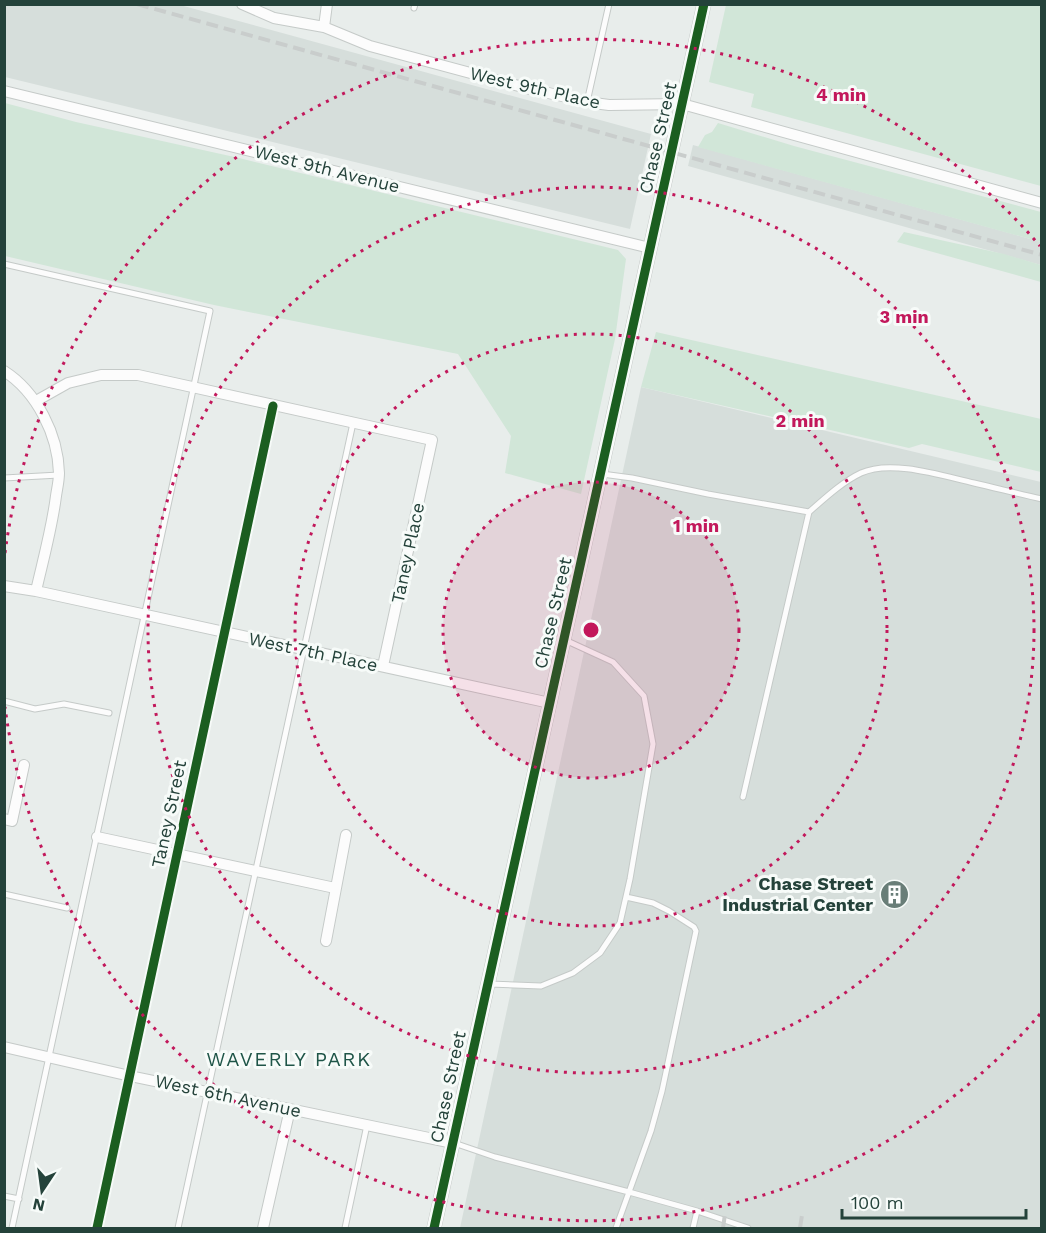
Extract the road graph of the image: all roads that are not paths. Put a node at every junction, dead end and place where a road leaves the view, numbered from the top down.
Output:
1 (242, 4) edge
2 (327, 4) edge
3 (609, 4) edge
4 (704, 4) edge
5 (324, 27) junction
6 (4, 91) edge
7 (587, 102) junction
8 (682, 104) junction
9 (1041, 203) edge
10 (650, 248) junction
11 (4, 264) edge
12 (4, 371) edge
13 (193, 387) junction
14 (36, 401) junction
15 (273, 406) junction
16 (353, 423) junction
17 (601, 474) junction
18 (59, 475) junction
19 (4, 478) edge
20 (1041, 499) edge
21 (809, 512) junction
22 (4, 586) edge
23 (36, 591) junction
24 (145, 615) junction
25 (224, 633) junction
26 (564, 639) junction
27 (304, 650) junction
28 (383, 666) junction
29 (4, 701) edge
30 (550, 703) junction
31 (109, 713) dead end
32 (24, 765) dead end
33 (743, 797) dead end
34 (4, 819) edge
35 (346, 835) dead end
36 (97, 837) junction
37 (177, 855) junction
38 (255, 872) junction
39 (335, 888) junction
40 (4, 894) edge
41 (626, 897) junction
42 (67, 908) dead end
43 (326, 941) dead end
44 (488, 984) junction
45 (4, 1047) edge
46 (50, 1057) junction
47 (130, 1076) junction
48 (207, 1092) junction
49 (290, 1109) junction
50 (368, 1125) junction
51 (453, 1143) junction
52 (629, 1192) junction
53 (4, 1196) edge
54 (19, 1199) junction
55 (697, 1211) junction
56 (12, 1228) edge
57 (98, 1228) edge
58 (178, 1228) edge
59 (264, 1228) edge
60 (345, 1228) edge
61 (434, 1228) edge
62 (616, 1228) edge
63 (693, 1228) edge
64 (748, 1228) edge

1 - 5 street, West 9th Place
2 - 5 street
3 - 7 lane
4 - 8 street, Chase Street
5 - 7 street, West 9th Place
6 - 10 street, West 9th Avenue
7 - 8 street, West 9th Place
8 - 9 street, West 9th Place
8 - 10 street, Chase Street
10 - 17 street, Chase Street
11 - 13 lane
12 - 14 street
13 - 14 street
13 - 15 street
13 - 24 lane
14 - 18 street
15 - 16 street
15 - 25 street, Taney Street
16 - 27 lane
16 - 28 street, Taney Place
17 - 21 lane
17 - 26 street, Chase Street
18 - 19 lane
18 - 23 street
20 - 21 lane
21 - 33 lane
22 - 23 street, West 7th Place
23 - 24 street, West 7th Place
24 - 25 street, West 7th Place
24 - 36 lane
25 - 27 street, West 7th Place
25 - 37 street, Taney Street
26 - 30 street, Chase Street
26 - 41 lane
27 - 28 street, West 7th Place
27 - 38 lane
28 - 30 street, West 7th Place
29 - 31 lane
30 - 44 street, Chase Street
32 - 34 street
35 - 39 street
36 - 37 street
36 - 46 lane
37 - 38 street
37 - 47 street, Taney Street
38 - 39 street
38 - 48 lane
39 - 43 street
40 - 42 lane
41 - 44 lane
41 - 52 lane
44 - 51 street, Chase Street
45 - 46 street, West 6th Avenue
46 - 47 street, West 6th Avenue
46 - 54 lane
47 - 48 street, West 6th Avenue
47 - 57 street, Taney Street
48 - 49 street, West 6th Avenue
48 - 58 lane
49 - 50 street, West 6th Avenue
49 - 59 street
50 - 51 street, West 6th Avenue
50 - 60 lane
51 - 52 lane
51 - 61 street, Chase Street
52 - 55 lane
52 - 62 lane
53 - 54 lane
54 - 56 lane
55 - 63 lane
55 - 64 lane

